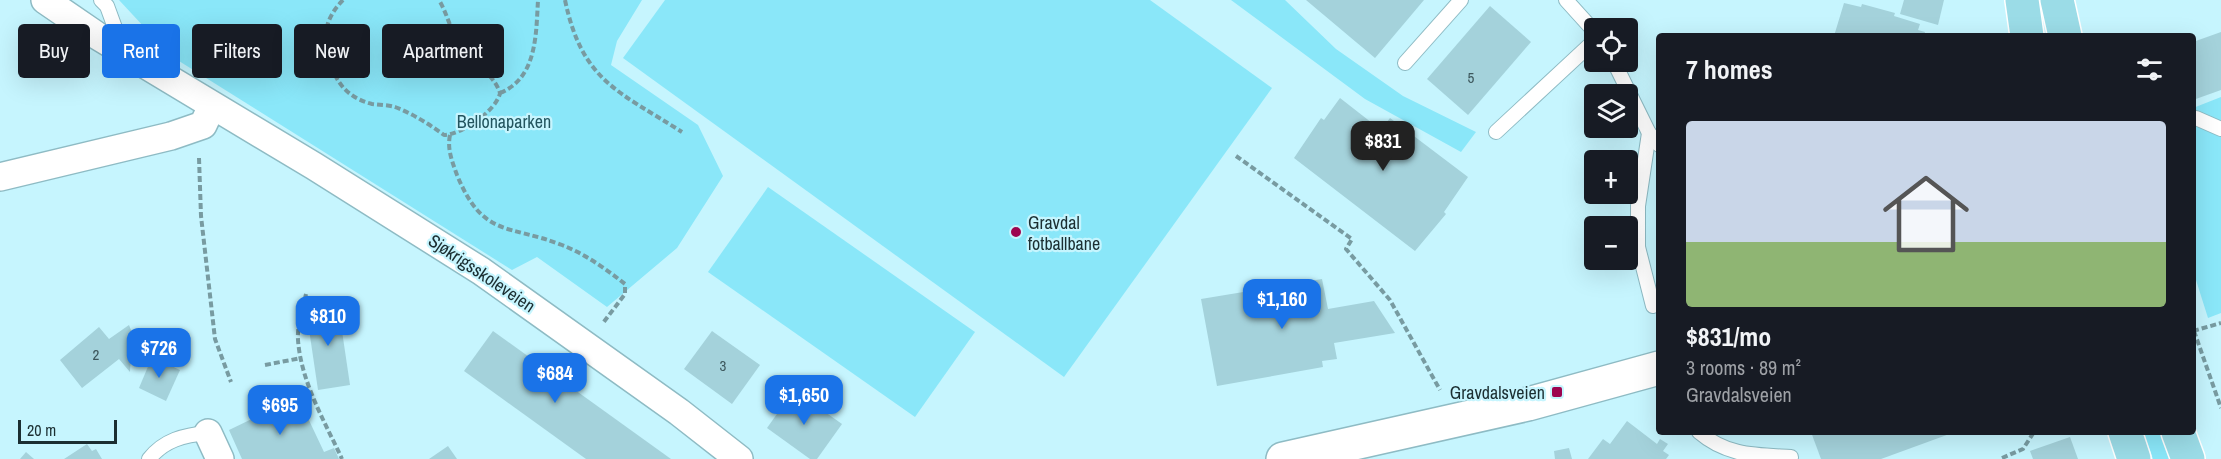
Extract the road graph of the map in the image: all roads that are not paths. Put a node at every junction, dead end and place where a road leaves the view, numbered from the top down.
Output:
1 (45, 0) edge
2 (101, 0) edge
3 (1461, 0) edge
4 (1566, 0) edge
5 (2022, 0) edge
6 (2057, 0) edge
7 (1584, 20) edge
8 (114, 24) edge
9 (2027, 33) edge
10 (2065, 33) edge
11 (102, 38) edge
12 (1584, 50) edge
13 (1405, 63) dead end
14 (1619, 72) edge
15 (159, 78) edge
16 (208, 115) junction
17 (2196, 118) dead end
18 (2221, 129) edge
19 (1496, 132) dead end
20 (1649, 133) junction
21 (1656, 141) edge
22 (0, 177) edge
23 (1653, 306) dead end
24 (1656, 369) edge
25 (208, 433) joint
26 (1702, 435) edge
27 (2126, 435) edge
28 (2179, 435) edge
29 (1791, 457) dead end
30 (149, 459) edge
31 (220, 459) edge
32 (739, 459) edge
33 (1283, 459) edge
34 (2134, 459) edge
35 (2188, 459) edge

1 - 11 street, Sjøkrigsskoleveien
2 - 8 lane
3 - 13 lane
4 - 7 lane
5 - 9 main road
6 - 10 main road
12 - 19 lane
14 - 20 lane
15 - 16 street, Sjøkrigsskoleveien
16 - 22 street
16 - 32 street, Sjøkrigsskoleveien
17 - 18 lane
20 - 21 lane
20 - 23 lane
24 - 33 main road
25 - 30 lane
25 - 31 street
26 - 29 lane
27 - 34 main road
28 - 35 main road

